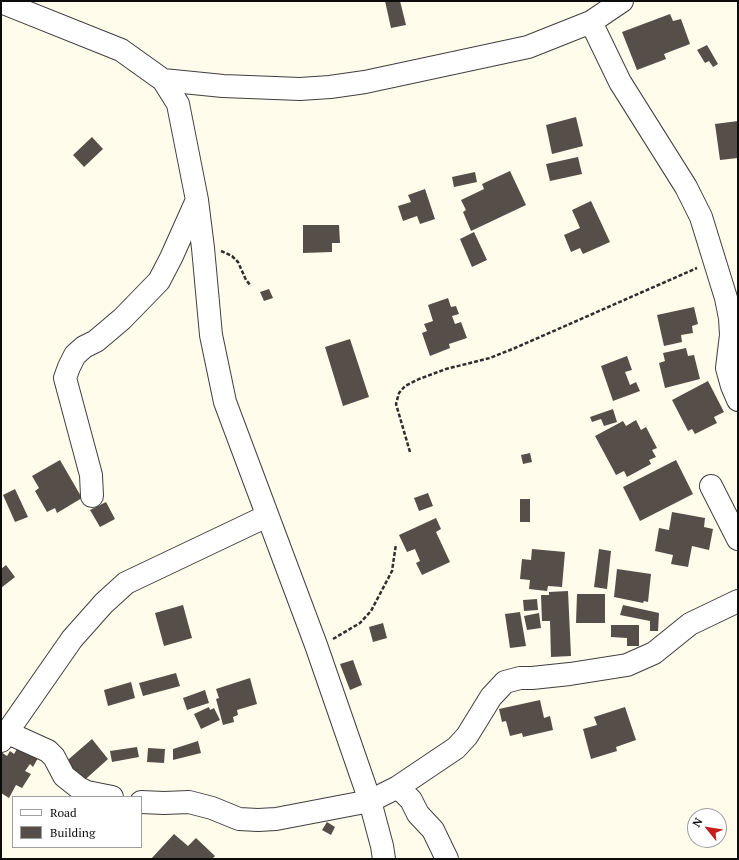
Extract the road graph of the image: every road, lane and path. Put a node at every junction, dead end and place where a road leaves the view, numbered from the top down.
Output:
1 (622, 1) edge
2 (1, 2) edge
3 (591, 22) junction
4 (163, 80) junction
5 (197, 200) junction
6 (203, 248) junction
7 (714, 261) junction
8 (251, 286) dead end
9 (738, 400) edge
10 (410, 452) dead end
11 (711, 486) dead end
12 (92, 496) dead end
13 (267, 516) junction
14 (738, 539) edge
15 (396, 544) dead end
16 (738, 601) edge
17 (316, 645) junction
18 (4, 737) edge
19 (398, 787) junction
20 (107, 796) edge
21 (370, 801) junction
22 (142, 802) edge
23 (384, 859) edge
24 (447, 859) edge

1 - 3 street
2 - 4 street
3 - 4 street
3 - 7 street
4 - 5 street
5 - 6 street
5 - 12 street
6 - 8 path
6 - 13 street
7 - 9 street
7 - 10 path
11 - 14 street
13 - 17 street
13 - 18 street
15 - 17 path
16 - 19 street
17 - 21 street
18 - 20 street
19 - 21 street
19 - 24 street
21 - 22 street
21 - 23 street

